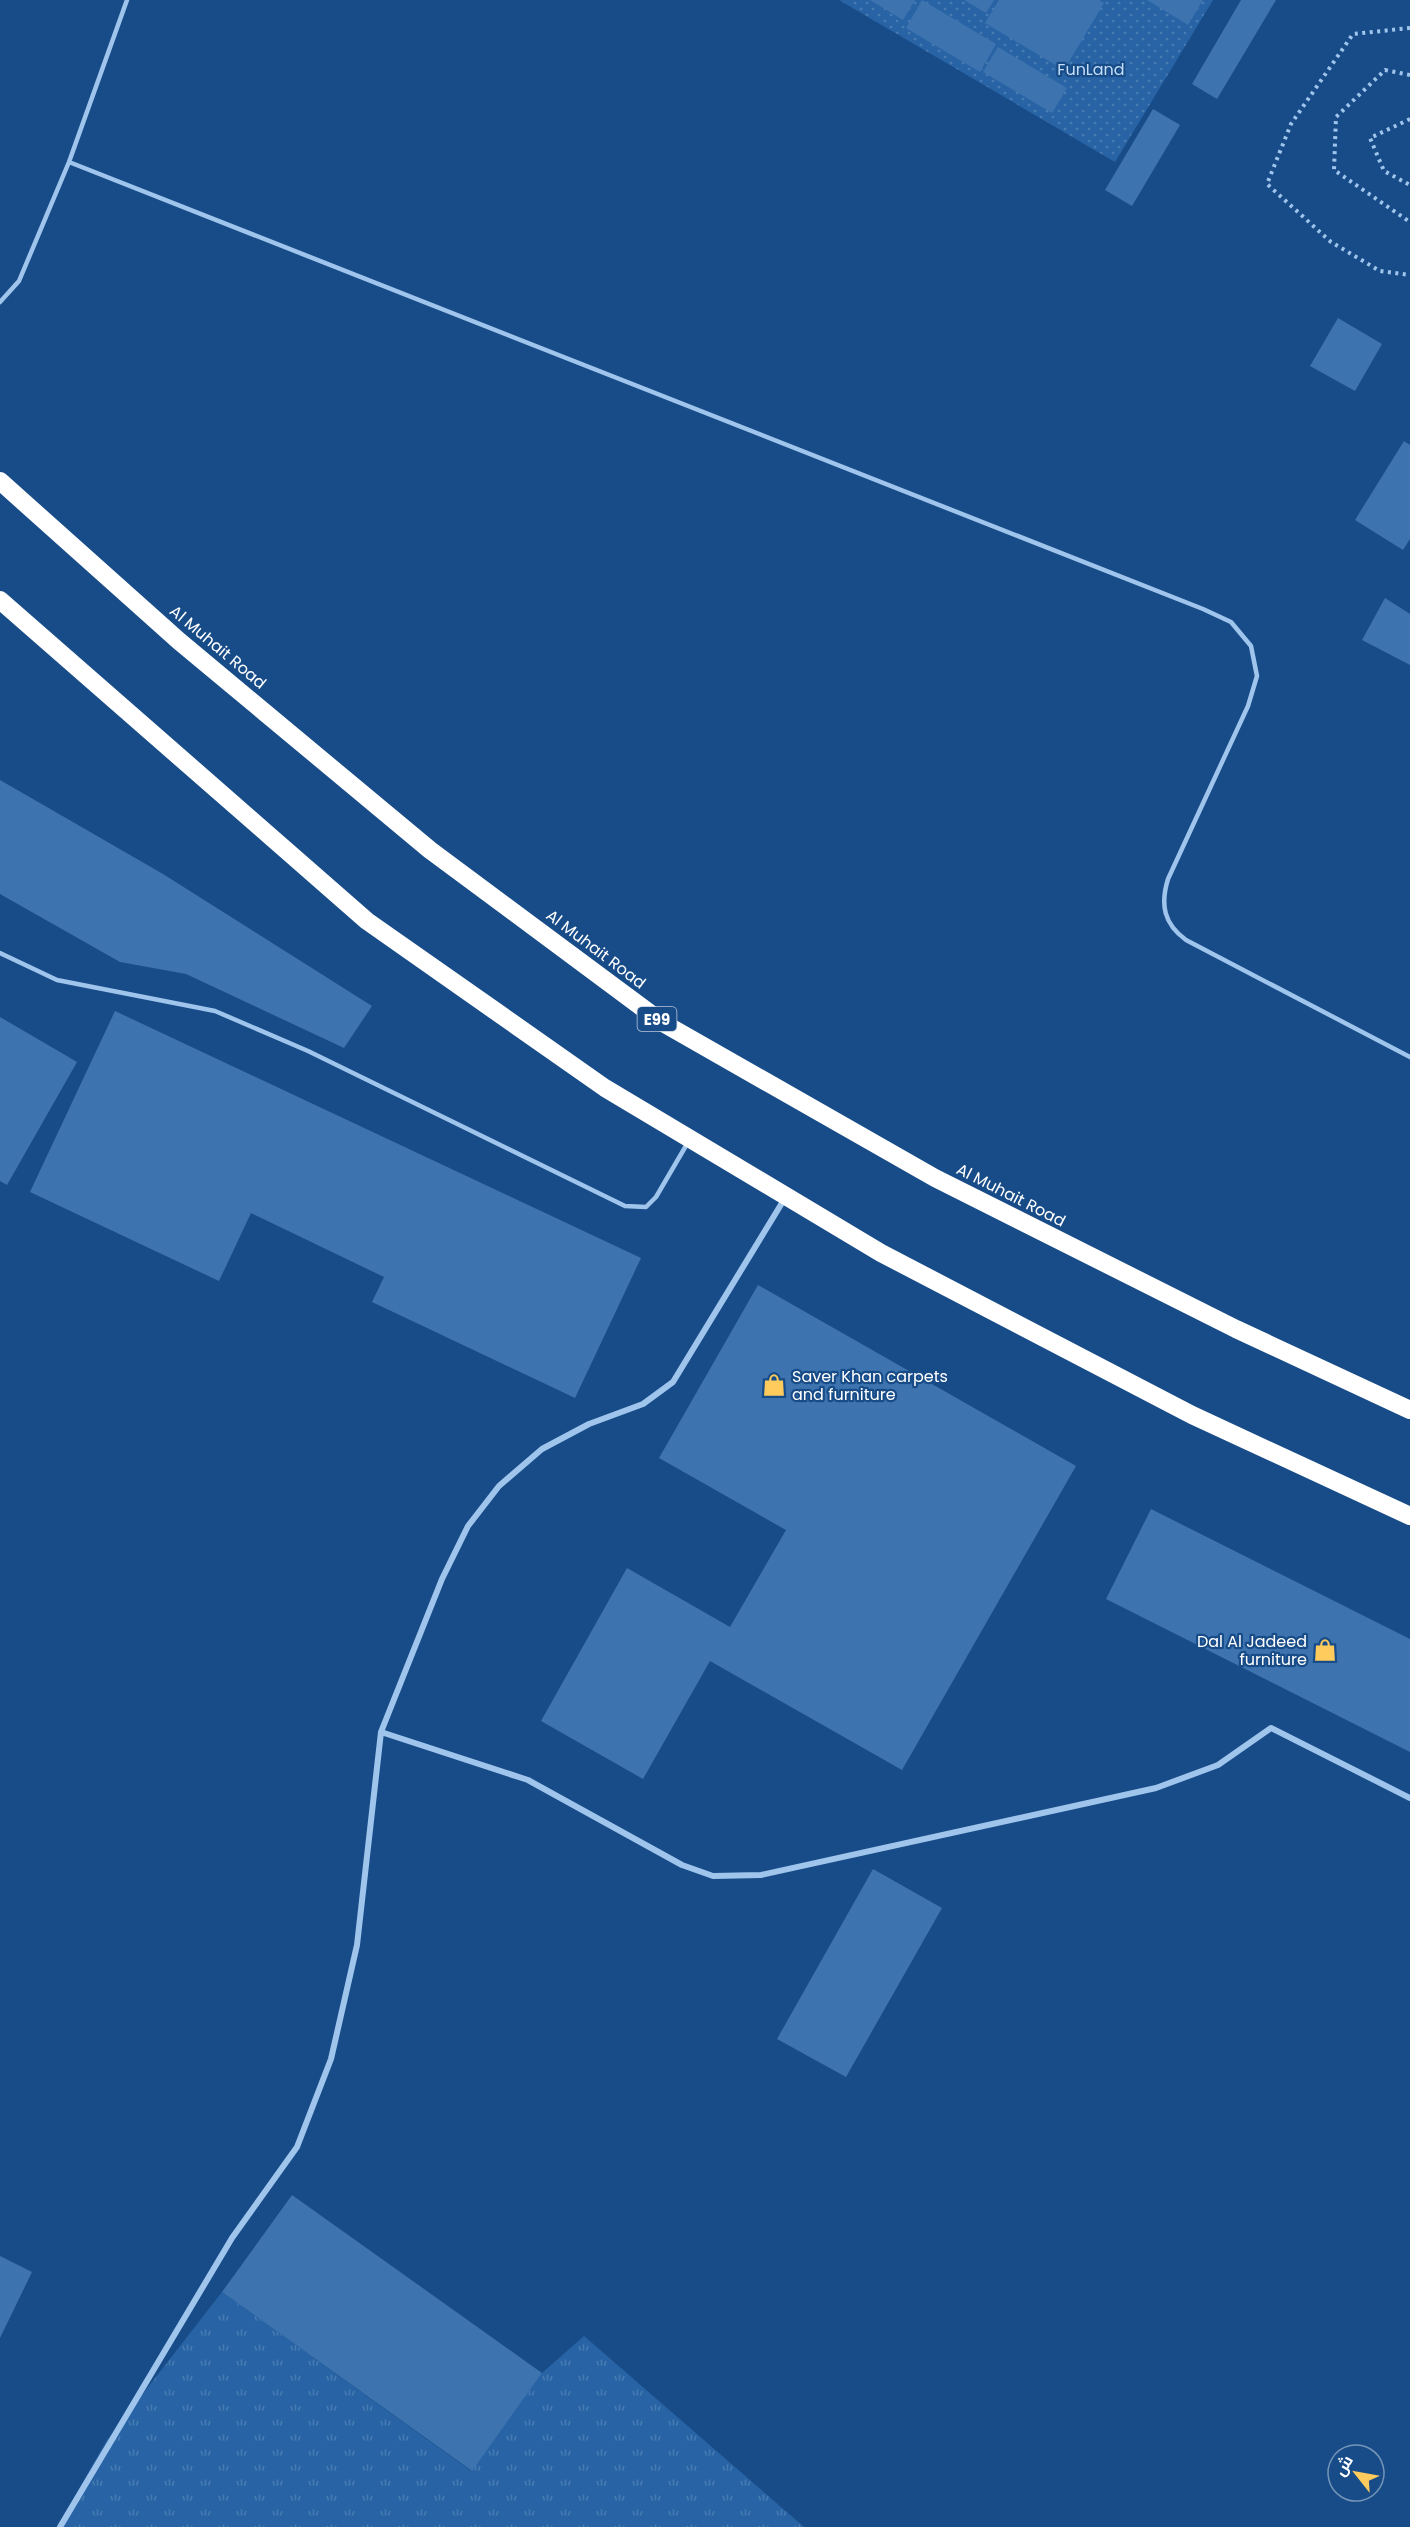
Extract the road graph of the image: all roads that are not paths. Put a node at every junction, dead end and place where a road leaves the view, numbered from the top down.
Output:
1 (127, 0) edge
2 (69, 162) junction
3 (0, 302) edge
4 (0, 481) edge
5 (0, 600) edge
6 (0, 953) edge
7 (1410, 1057) edge
8 (690, 1139) junction
9 (786, 1197) junction
10 (1410, 1410) edge
11 (1410, 1516) edge
12 (381, 1732) junction
13 (1410, 1798) edge
14 (60, 2527) edge

1 - 2 lane
2 - 3 lane
2 - 7 lane
4 - 10 highway, Al Muhait Road / E99
5 - 8 highway
6 - 8 lane
8 - 9 highway
9 - 11 highway
9 - 12 street
12 - 13 street
12 - 14 street

